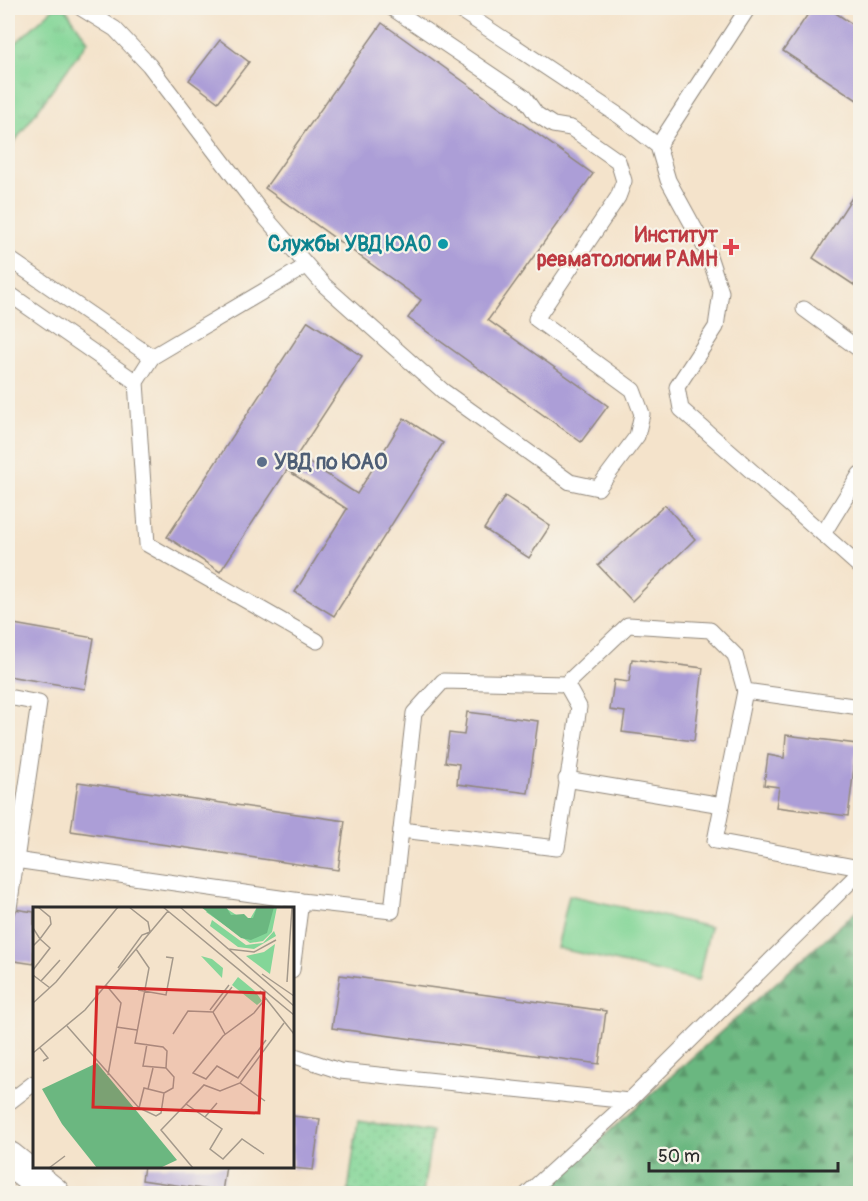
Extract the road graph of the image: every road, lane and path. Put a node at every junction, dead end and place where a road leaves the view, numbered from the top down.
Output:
1 (81, 8) edge
2 (392, 8) edge
3 (457, 8) edge
4 (748, 8) edge
5 (658, 146) junction
6 (8, 258) edge
7 (306, 266) junction
8 (8, 292) edge
9 (804, 309) dead end
10 (861, 350) edge
11 (152, 357) junction
12 (136, 382) junction
13 (861, 474) edge
14 (823, 534) junction
15 (861, 567) edge
16 (317, 641) dead end
17 (566, 684) junction
18 (745, 691) junction
19 (8, 697) edge
20 (861, 707) edge
21 (566, 779) junction
22 (722, 806) junction
23 (401, 830) junction
24 (11, 860) edge
25 (861, 870) edge
26 (301, 901) junction
27 (9, 908) edge
28 (294, 955) edge
29 (294, 1056) edge
30 (33, 1084) edge
31 (629, 1101) junction
32 (8, 1103) edge
33 (8, 1158) edge
34 (53, 1194) edge
35 (527, 1194) edge

1 - 7 lane
2 - 7 lane
3 - 5 lane
4 - 5 lane
5 - 14 lane
6 - 11 lane
7 - 11 lane
8 - 12 lane
9 - 10 lane
11 - 12 lane
12 - 16 lane
13 - 14 lane
14 - 15 lane
17 - 18 lane
17 - 21 lane
17 - 23 lane
18 - 20 lane
18 - 22 lane
19 - 24 lane
21 - 22 lane
21 - 23 lane
22 - 25 lane
23 - 26 lane
24 - 26 lane
24 - 27 lane
25 - 31 lane
26 - 28 lane
29 - 31 lane
30 - 32 lane
31 - 35 lane
33 - 34 street

